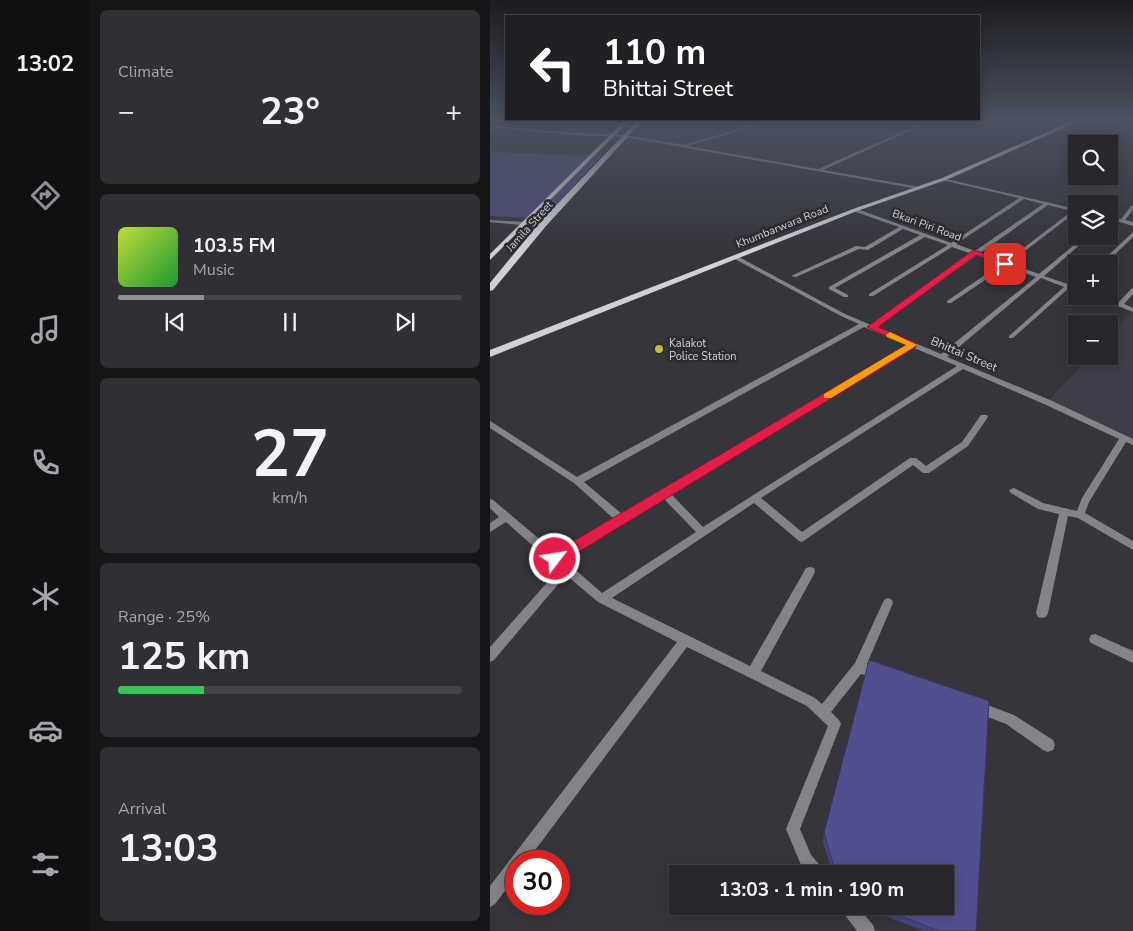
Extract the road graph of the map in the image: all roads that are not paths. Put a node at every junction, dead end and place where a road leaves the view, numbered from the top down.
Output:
1 (587, 162) edge
2 (600, 162) edge
3 (776, 162) edge
4 (835, 162) edge
5 (982, 162) edge
6 (818, 170) junction
7 (944, 179) junction
8 (918, 188) junction
9 (1022, 198) junction
10 (1047, 203) junction
11 (1133, 207) edge
12 (1068, 208) edge
13 (855, 210) junction
14 (1068, 216) edge
15 (1118, 220) edge
16 (490, 221) edge
17 (1122, 221) junction
18 (525, 224) junction
19 (1133, 224) edge
20 (542, 225) junction
21 (903, 227) junction
22 (1133, 234) edge
23 (924, 235) junction
24 (951, 244) junction
25 (1077, 245) edge
26 (975, 253) junction
27 (1111, 255) edge
28 (735, 257) junction
29 (490, 258) edge
30 (1005, 264) junction
31 (794, 276) dead end
32 (1040, 276) junction
33 (1068, 286) joint
34 (490, 288) edge
35 (1133, 290) edge
36 (871, 295) dead end
37 (846, 296) dead end
38 (949, 302) dead end
39 (1120, 305) joint
40 (1133, 310) edge
41 (868, 326) junction
42 (1012, 337) dead end
43 (913, 345) junction
44 (490, 354) edge
45 (942, 358) junction
46 (963, 366) junction
47 (984, 417) dead end
48 (490, 424) edge
49 (1124, 438) junction
50 (1133, 442) edge
51 (577, 481) junction
52 (1014, 491) dead end
53 (664, 493) junction
54 (754, 498) junction
55 (490, 503) edge
56 (1064, 511) junction
57 (1080, 514) junction
58 (506, 517) junction
59 (621, 519) junction
60 (490, 528) edge
61 (702, 532) junction
62 (1133, 546) edge
63 (555, 559) junction
64 (566, 568) junction
65 (810, 571) dead end
66 (602, 599) junction
67 (888, 603) dead end
68 (1042, 613) dead end
69 (684, 640) junction
70 (1095, 640) dead end
71 (490, 656) edge
72 (1133, 657) edge
73 (858, 667) junction
74 (753, 673) junction
75 (887, 677) edge
76 (963, 703) edge
77 (823, 713) junction
78 (1048, 745) dead end
79 (526, 850) edge
80 (810, 865) edge
81 (505, 878) edge
82 (490, 899) edge
83 (854, 915) edge
84 (867, 931) edge

1 - 18 main road
2 - 20 main road, Jamila Street
3 - 6 street
4 - 6 street
5 - 7 main road, Khumbarwara Road
6 - 8 street
7 - 8 main road, Khumbarwara Road
7 - 9 street
8 - 13 main road, Khumbarwara Road
9 - 10 street
9 - 24 street
10 - 12 street
10 - 26 street
11 - 17 street
13 - 21 street, Bkari Piri Road
13 - 28 main road, Khumbarwara Road
14 - 30 street
15 - 17 street
16 - 18 street
17 - 19 street
18 - 20 street
18 - 29 main road
20 - 34 main road, Jamila Street
21 - 23 street, Bkari Piri Road
21 - 31 street
22 - 27 street
23 - 24 street, Bkari Piri Road
23 - 37 street
24 - 26 street, Bkari Piri Road
24 - 36 street
25 - 32 street
26 - 30 street, Bkari Piri Road
26 - 41 street
28 - 41 street, Bhittai Street
28 - 44 main road, Khumbarwara Road
30 - 32 street, Bkari Piri Road
30 - 38 street
32 - 33 street, Bkari Piri Road
32 - 45 street
33 - 42 street
35 - 39 street
39 - 40 street
41 - 43 street, Bhittai Street
41 - 51 street
43 - 45 street, Bhittai Street
43 - 53 street
45 - 46 street, Bhittai Street
46 - 49 street, Bhittai Street
46 - 54 street
47 - 54 street
48 - 51 street
49 - 50 street, Bhittai Street
49 - 57 street
51 - 59 street
52 - 56 street
53 - 59 street
53 - 61 street
54 - 61 street
55 - 58 street
56 - 57 street
56 - 68 street
57 - 62 street
58 - 60 street
58 - 63 street
59 - 63 street
61 - 66 street
63 - 64 street
64 - 66 street
64 - 71 street
65 - 74 street
66 - 69 street
67 - 73 street
69 - 74 street
69 - 79 street
70 - 72 street
73 - 75 street
73 - 77 street
74 - 77 street
76 - 78 street
77 - 80 street
81 - 82 street
83 - 84 street

